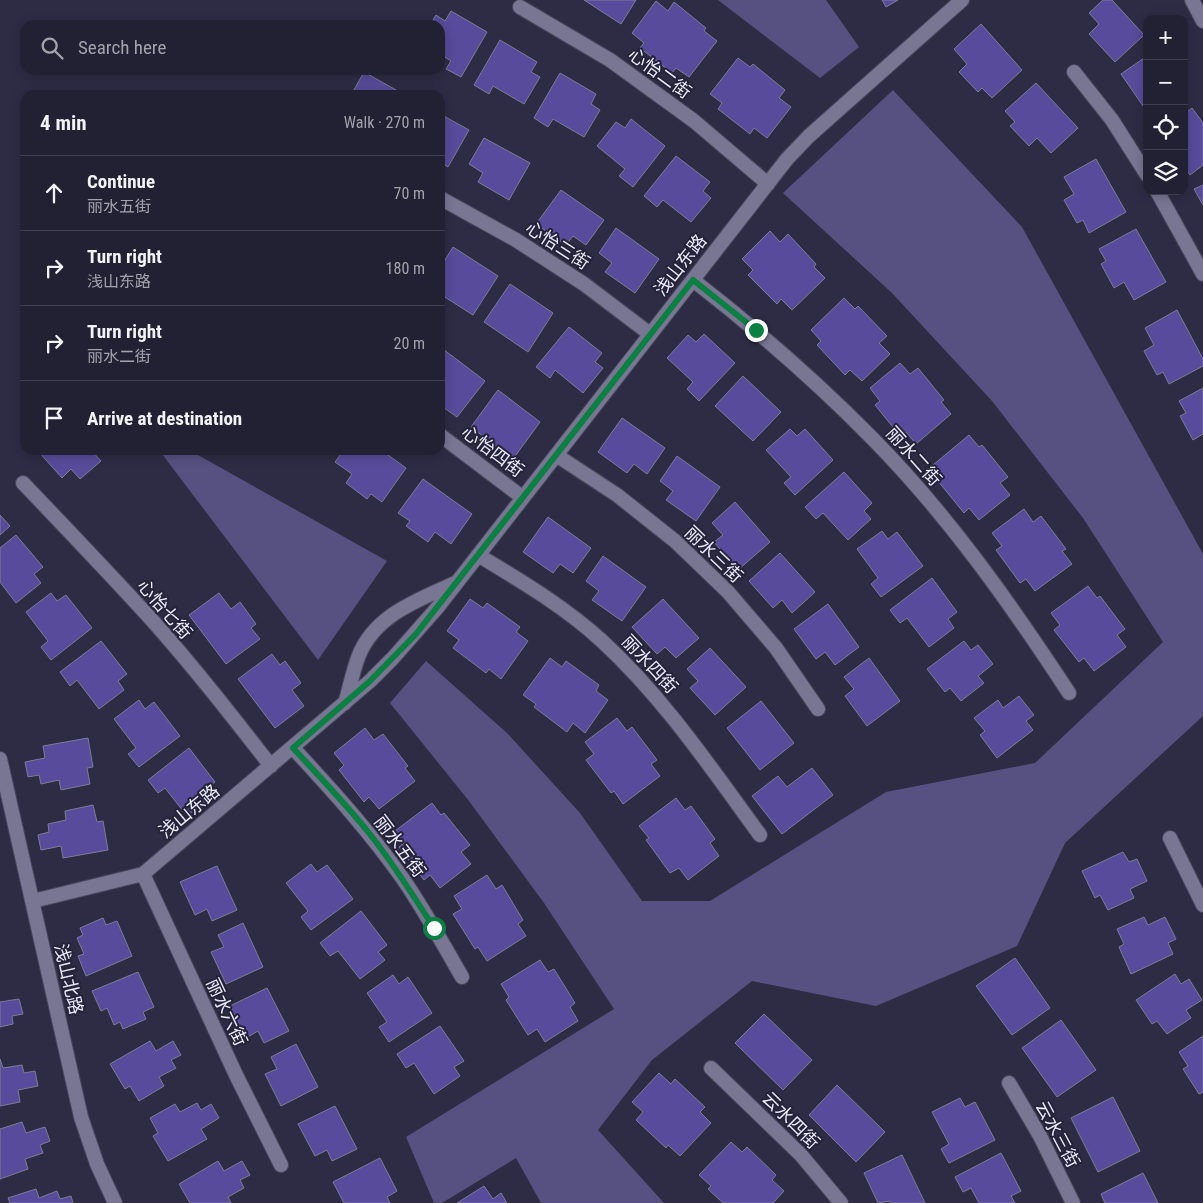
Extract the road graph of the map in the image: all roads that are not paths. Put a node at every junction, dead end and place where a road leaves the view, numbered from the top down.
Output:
1 (962, 0) edge
2 (1192, 0) edge
3 (520, 8) dead end
4 (1203, 20) edge
5 (1074, 72) dead end
6 (1143, 169) edge
7 (768, 184) junction
8 (1159, 195) edge
9 (445, 201) edge
10 (1203, 274) edge
11 (693, 280) junction
12 (650, 334) junction
13 (445, 439) edge
14 (556, 455) junction
15 (23, 483) dead end
16 (522, 497) junction
17 (478, 555) junction
18 (457, 582) junction
19 (1069, 693) dead end
20 (345, 703) junction
21 (818, 709) dead end
22 (293, 748) junction
23 (0, 759) edge
24 (271, 766) junction
25 (760, 835) dead end
26 (1170, 838) dead end
27 (143, 874) junction
28 (32, 902) junction
29 (1203, 905) edge
30 (462, 977) dead end
31 (711, 1068) dead end
32 (1009, 1083) dead end
33 (281, 1165) dead end
34 (115, 1203) edge
35 (841, 1203) edge
36 (1073, 1203) edge

1 - 7 lane, 浅山东路
2 - 4 lane
3 - 7 lane, 心怡二街
5 - 6 lane
7 - 11 lane, 浅山东路
8 - 10 lane
9 - 12 lane, 心怡三街
11 - 12 lane, 浅山东路
11 - 19 lane, 丽水二街
12 - 14 lane, 浅山东路
13 - 16 lane, 心怡四街
14 - 16 lane, 浅山东路
14 - 21 lane, 丽水三街
15 - 24 lane, 心怡七街
16 - 17 lane, 浅山东路
17 - 18 lane, 浅山东路
17 - 25 lane, 丽水四街
18 - 20 lane, 浅山东路
18 - 20 lane, 浅山东路
20 - 22 lane, 浅山东路
22 - 24 lane, 浅山东路
22 - 30 lane, 丽水五街
23 - 28 lane, 浅山北路
24 - 27 lane, 浅山东路
26 - 29 lane
27 - 28 lane, 浅山东路
27 - 33 lane, 丽水六街
28 - 34 lane, 浅山北路
31 - 35 lane, 云水四街
32 - 36 lane, 云水三街

